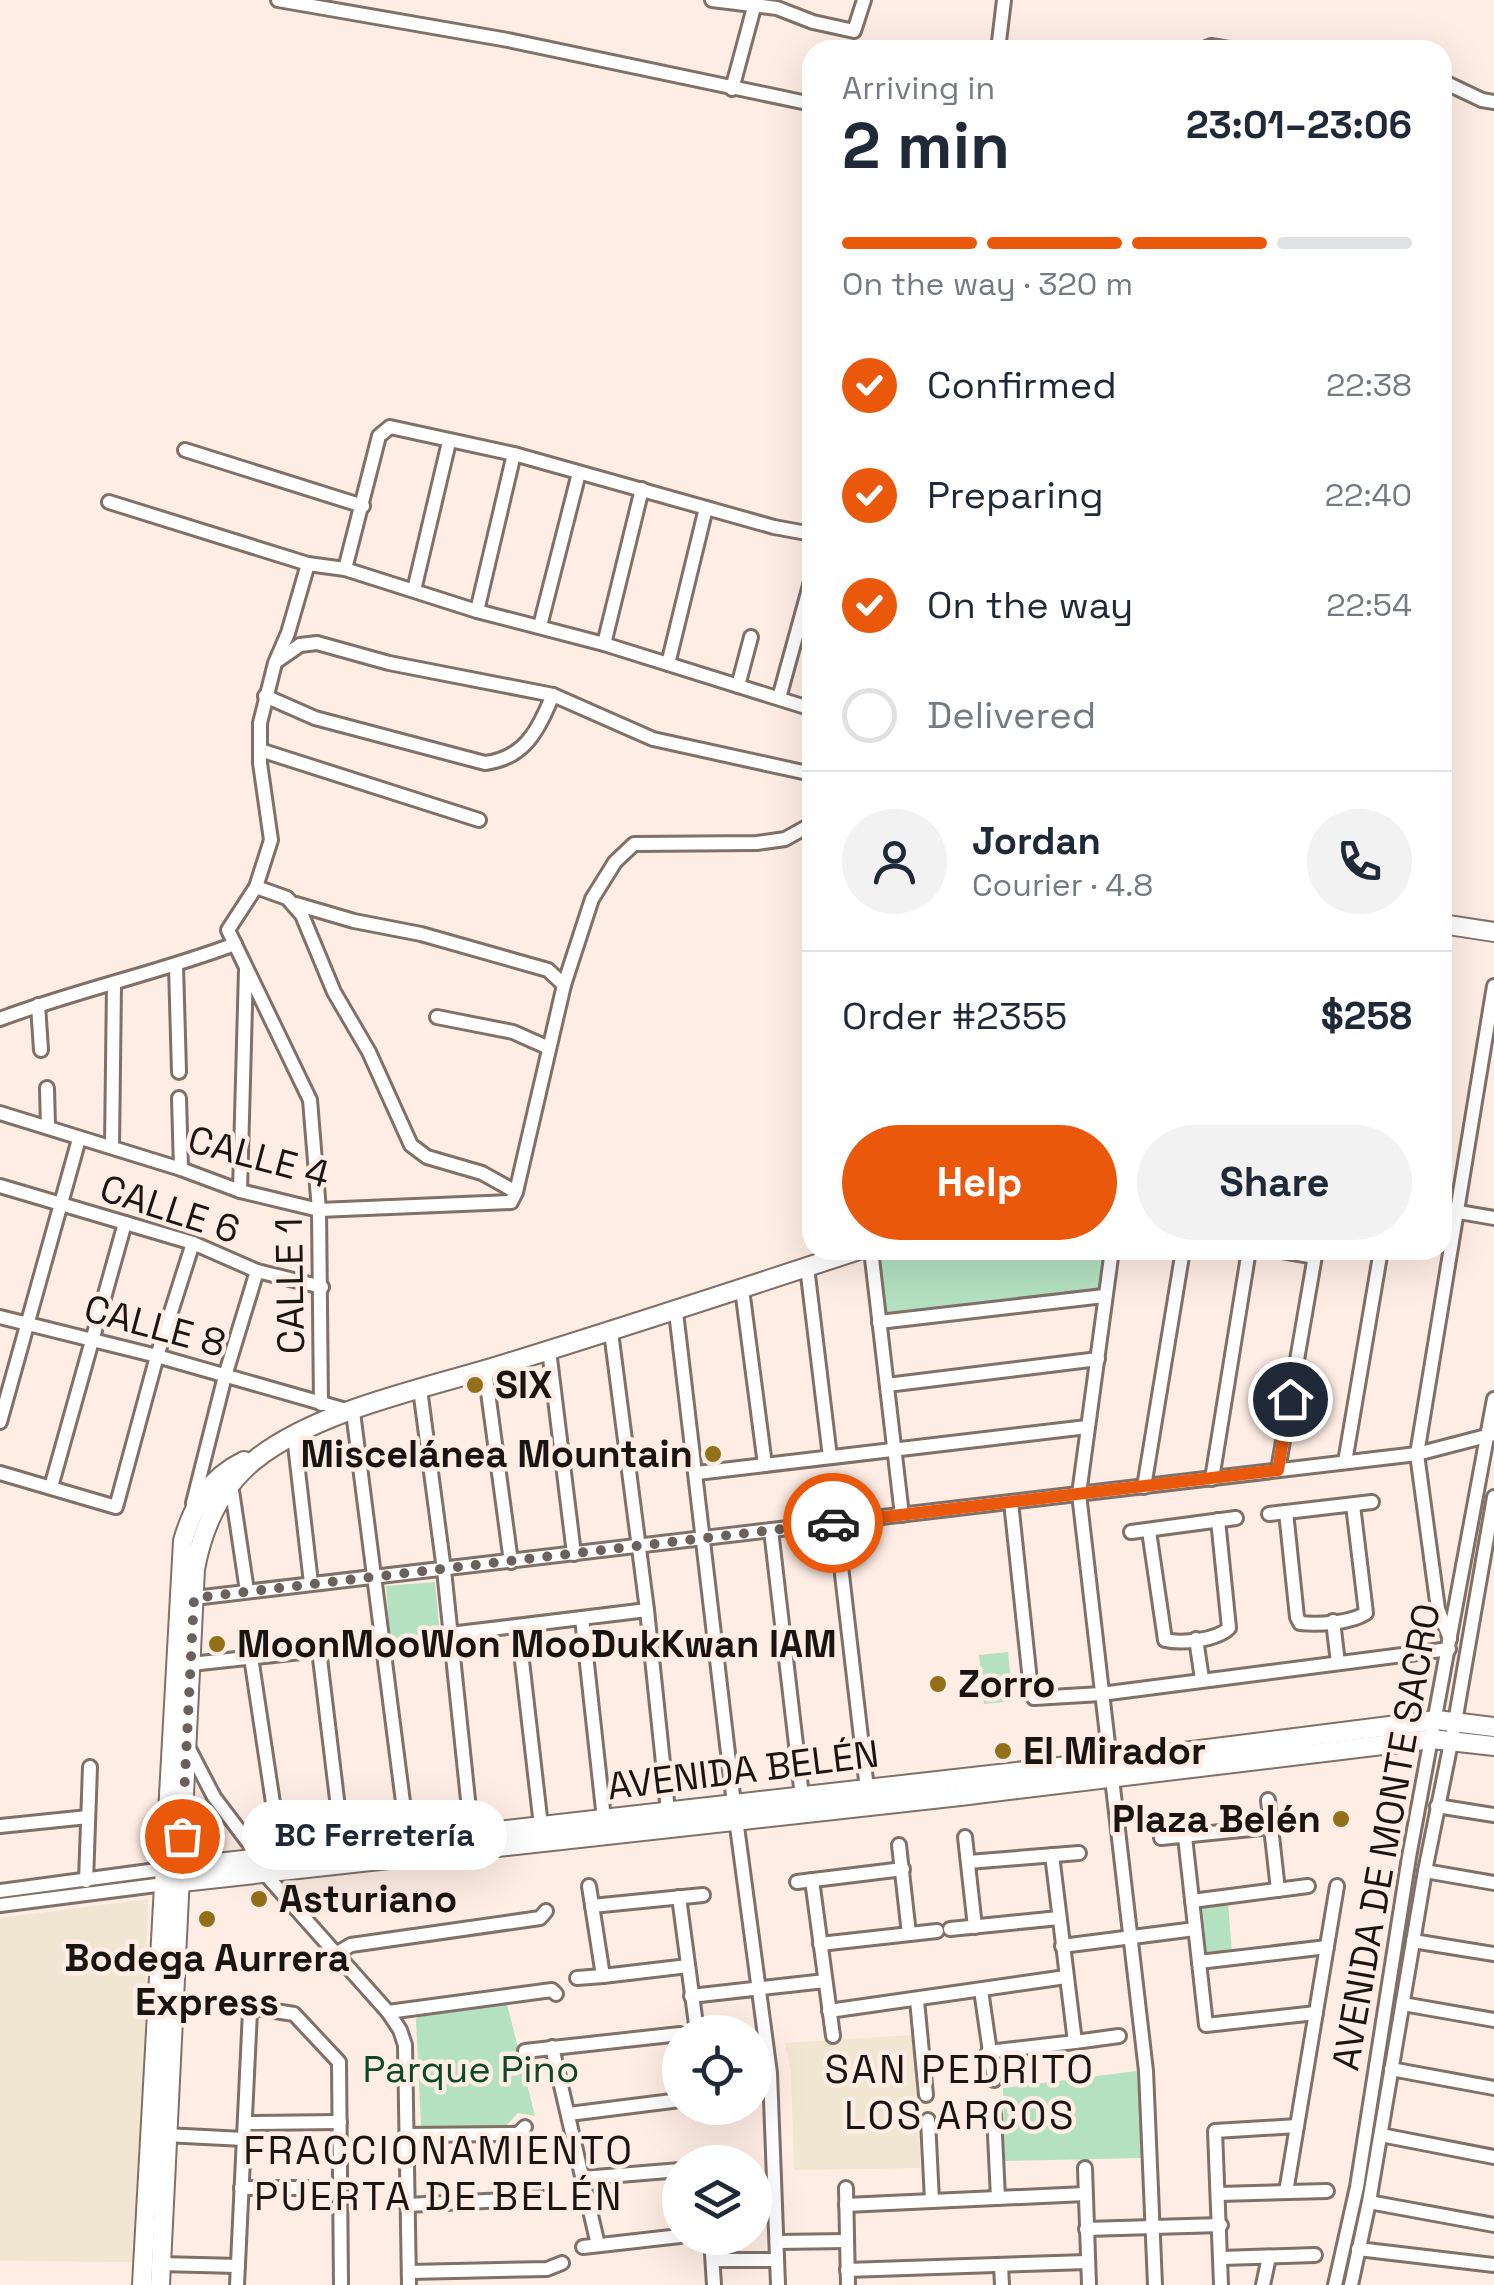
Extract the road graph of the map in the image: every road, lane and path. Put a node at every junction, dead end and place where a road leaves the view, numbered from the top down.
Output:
1 (278, 0) edge
2 (712, 0) edge
3 (864, 0) edge
4 (1004, 0) edge
5 (755, 3) edge
6 (999, 40) edge
7 (1452, 86) edge
8 (732, 89) junction
9 (802, 102) edge
10 (1494, 102) edge
11 (449, 442) junction
12 (185, 450) dead end
13 (514, 454) junction
14 (579, 473) junction
15 (642, 490) junction
16 (109, 502) dead end
17 (363, 506) junction
18 (706, 508) junction
19 (802, 532) edge
20 (308, 564) junction
21 (345, 570) junction
22 (414, 590) junction
23 (477, 611) junction
24 (802, 614) edge
25 (540, 626) junction
26 (751, 637) dead end
27 (604, 644) junction
28 (274, 662) junction
29 (668, 664) junction
30 (738, 686) junction
31 (265, 696) junction
32 (553, 696) junction
33 (779, 698) junction
34 (802, 706) edge
35 (260, 750) junction
36 (802, 772) edge
37 (479, 820) dead end
38 (802, 830) edge
39 (256, 886) junction
40 (293, 904) junction
41 (1452, 926) edge
42 (1494, 932) edge
43 (235, 944) junction
44 (176, 966) junction
45 (246, 966) junction
46 (114, 984) junction
47 (564, 985) junction
48 (1494, 986) edge
49 (38, 1005) junction
50 (437, 1018) dead end
51 (0, 1019) edge
52 (549, 1048) junction
53 (41, 1050) dead end
54 (179, 1072) dead end
55 (47, 1088) dead end
56 (179, 1098) dead end
57 (0, 1113) edge
58 (48, 1127) junction
59 (79, 1138) junction
60 (112, 1148) junction
61 (182, 1168) junction
62 (0, 1186) edge
63 (240, 1191) junction
64 (1452, 1195) edge
65 (514, 1197) junction
66 (60, 1205) junction
67 (319, 1210) junction
68 (1452, 1211) edge
69 (1494, 1218) edge
70 (125, 1223) junction
71 (193, 1242) junction
72 (828, 1260) edge
73 (872, 1260) edge
74 (1110, 1260) edge
75 (1181, 1260) edge
76 (1247, 1260) edge
77 (1314, 1260) edge
78 (1379, 1260) edge
79 (1442, 1260) edge
80 (807, 1267) junction
81 (257, 1271) junction
82 (322, 1288) junction
83 (742, 1289) junction
84 (1104, 1296) junction
85 (676, 1312) junction
86 (0, 1317) edge
87 (880, 1322) junction
88 (26, 1323) junction
89 (611, 1332) junction
90 (92, 1341) junction
91 (548, 1350) junction
92 (157, 1356) junction
93 (1098, 1359) junction
94 (485, 1370) junction
95 (225, 1376) junction
96 (887, 1385) junction
97 (420, 1388) junction
98 (1494, 1399) edge
99 (321, 1404) junction
100 (353, 1412) junction
101 (0, 1422) edge
102 (1086, 1427) junction
103 (294, 1436) junction
104 (1490, 1436) edge
105 (894, 1450) junction
106 (1417, 1454) junction
107 (258, 1457) junction
108 (830, 1457) junction
109 (1346, 1462) junction
110 (765, 1465) junction
111 (1278, 1470) junction
112 (0, 1473) edge
113 (697, 1473) junction
114 (1212, 1479) junction
115 (231, 1484) junction
116 (51, 1487) junction
117 (1144, 1487) junction
118 (1079, 1494) junction
119 (1494, 1496) edge
120 (1011, 1502) junction
121 (1372, 1502) dead end
122 (1353, 1504) junction
123 (1286, 1512) junction
124 (1269, 1514) dead end
125 (902, 1515) junction
126 (190, 1516) junction
127 (1236, 1518) dead end
128 (1218, 1520) junction
129 (836, 1523) junction
130 (1492, 1528) edge
131 (771, 1530) junction
132 (1150, 1530) junction
133 (1131, 1532) dead end
134 (705, 1538) junction
135 (639, 1546) junction
136 (574, 1554) junction
137 (511, 1562) junction
138 (444, 1570) junction
139 (376, 1576) junction
140 (311, 1583) junction
141 (246, 1591) junction
142 (194, 1598) junction
143 (647, 1610) junction
144 (582, 1618) junction
145 (1333, 1621) junction
146 (518, 1626) junction
147 (450, 1634) junction
148 (1196, 1639) junction
149 (384, 1643) junction
150 (1450, 1644) junction
151 (319, 1650) junction
152 (252, 1657) junction
153 (1338, 1663) junction
154 (190, 1664) junction
155 (1202, 1679) junction
156 (1101, 1694) junction
157 (1494, 1727) edge
158 (1444, 1730) junction
159 (186, 1743) junction
160 (1494, 1746) edge
161 (90, 1767) dead end
162 (1113, 1769) junction
163 (867, 1789) junction
164 (802, 1796) junction
165 (1268, 1800) dead end
166 (1438, 1806) junction
167 (668, 1812) junction
168 (736, 1812) junction
169 (1494, 1815) edge
170 (88, 1817) junction
171 (604, 1819) junction
172 (0, 1826) edge
173 (541, 1826) junction
174 (1272, 1827) junction
175 (1185, 1836) junction
176 (965, 1837) dead end
177 (1161, 1838) dead end
178 (408, 1841) junction
179 (472, 1842) junction
180 (899, 1845) dead end
181 (342, 1849) junction
182 (1078, 1853) dead end
183 (1052, 1855) junction
184 (280, 1856) junction
185 (968, 1862) junction
186 (263, 1866) junction
187 (902, 1868) junction
188 (1425, 1871) junction
189 (172, 1876) junction
190 (812, 1880) junction
191 (86, 1881) junction
192 (797, 1882) dead end
193 (1494, 1883) edge
194 (589, 1886) dead end
195 (1308, 1886) dead end
196 (1337, 1886) dead end
197 (1278, 1890) junction
198 (0, 1892) edge
199 (703, 1894) dead end
200 (679, 1897) junction
201 (1192, 1901) junction
202 (0, 1905) edge
203 (592, 1906) junction
204 (546, 1911) dead end
205 (1059, 1918) junction
206 (975, 1926) junction
207 (1195, 1929) junction
208 (910, 1934) junction
209 (1131, 1938) junction
210 (1414, 1941) junction
211 (820, 1944) junction
212 (1062, 1946) junction
213 (1327, 1947) junction
214 (1494, 1954) edge
215 (334, 1955) junction
216 (1199, 1962) junction
217 (688, 1966) junction
218 (603, 1976) junction
219 (1066, 1977) junction
220 (577, 1978) dead end
221 (825, 1981) junction
222 (758, 1988) junction
223 (981, 1990) junction
224 (556, 1994) dead end
225 (692, 1996) junction
226 (917, 2000) junction
227 (1403, 2004) junction
228 (829, 2011) junction
229 (388, 2012) junction
230 (1316, 2012) junction
231 (694, 2015) edge
232 (1494, 2020) edge
233 (662, 2036) edge
234 (833, 2036) dead end
235 (1118, 2036) dead end
236 (1075, 2042) junction
237 (552, 2047) junction
238 (526, 2050) dead end
239 (988, 2052) junction
240 (1391, 2069) junction
241 (994, 2080) dead end
242 (1494, 2088) edge
243 (926, 2095) dead end
244 (662, 2102) edge
245 (568, 2114) junction
246 (994, 2114) dead end
247 (928, 2120) dead end
248 (245, 2122) junction
249 (340, 2122) junction
250 (1297, 2126) junction
251 (526, 2127) dead end
252 (165, 2135) junction
253 (1381, 2135) junction
254 (406, 2136) junction
255 (244, 2139) junction
256 (1494, 2157) edge
257 (1085, 2168) dead end
258 (662, 2172) edge
259 (584, 2178) junction
260 (241, 2188) junction
261 (340, 2188) junction
262 (846, 2188) dead end
263 (1327, 2190) dead end
264 (1286, 2192) junction
265 (1085, 2194) junction
266 (1219, 2194) junction
267 (544, 2198) dead end
268 (998, 2198) junction
269 (932, 2201) junction
270 (1369, 2202) junction
271 (407, 2205) junction
272 (846, 2205) junction
273 (1221, 2225) junction
274 (1494, 2225) edge
275 (1152, 2228) junction
276 (1086, 2229) junction
277 (662, 2238) edge
278 (847, 2240) junction
279 (777, 2242) junction
280 (1358, 2250) junction
281 (713, 2255) edge
282 (1315, 2255) dead end
283 (1270, 2257) junction
284 (1221, 2258) junction
285 (713, 2260) junction
286 (778, 2260) junction
287 (1088, 2262) junction
288 (562, 2263) dead end
289 (160, 2264) junction
290 (1000, 2264) junction
291 (1494, 2265) edge
292 (238, 2266) junction
293 (934, 2267) junction
294 (848, 2270) junction
295 (409, 2278) edge
296 (142, 2285) edge
297 (160, 2285) edge
298 (237, 2285) edge
299 (341, 2285) edge
300 (714, 2285) edge
301 (778, 2285) edge
302 (848, 2285) edge
303 (935, 2285) edge
304 (1002, 2285) edge
305 (1088, 2285) edge
306 (1154, 2285) edge
307 (1222, 2285) edge
308 (1264, 2285) edge
309 (1335, 2285) edge
310 (1351, 2285) edge

1 - 8 street
2 - 5 street
3 - 5 street
4 - 6 street
5 - 8 street
7 - 10 street
8 - 9 street
11 - 13 street
11 - 17 street
11 - 22 street
12 - 17 street
13 - 14 street
13 - 23 street
14 - 15 street
14 - 25 street
15 - 18 street
15 - 27 street
16 - 20 street
17 - 21 street
18 - 19 street
18 - 29 street
20 - 21 street
20 - 28 street
21 - 22 street
22 - 23 street
23 - 25 street
24 - 33 street
25 - 27 street
26 - 30 street
27 - 29 street
28 - 31 street
28 - 32 street
29 - 30 street
30 - 33 street
31 - 32 street
31 - 35 street
32 - 36 street
33 - 34 street
35 - 37 street
35 - 39 street
38 - 47 street
39 - 40 street
39 - 43 street
40 - 47 street
40 - 65 street
41 - 42 main road
43 - 44 street
43 - 45 street, CALLE 1
44 - 46 street
44 - 54 street
45 - 63 street
45 - 67 street, CALLE 1
46 - 49 street
46 - 60 street
47 - 52 street
48 - 64 street
49 - 51 street
49 - 53 street
50 - 52 street
52 - 65 street
55 - 58 street
56 - 61 street
57 - 58 street, CALLE 4
58 - 59 street, CALLE 4
59 - 60 street, CALLE 4
59 - 66 street
60 - 61 street, CALLE 4
61 - 63 street, CALLE 4
62 - 66 street, CALLE 6
63 - 67 street, CALLE 4
65 - 67 street, CALLE 4
66 - 70 street, CALLE 6
66 - 88 street
67 - 82 street, CALLE 1
68 - 69 street
70 - 71 street, CALLE 6
70 - 90 street
71 - 81 street, CALLE 6
71 - 92 street
72 - 80 main road
73 - 87 street
74 - 84 street
75 - 117 street
76 - 114 street
77 - 111 street
78 - 109 street
79 - 106 street
80 - 83 main road
80 - 108 street
81 - 82 street, CALLE 6
81 - 95 street
82 - 99 street, CALLE 1
83 - 85 main road
83 - 110 street
84 - 87 street
84 - 93 street
85 - 89 main road
85 - 113 street
86 - 88 street, CALLE 8
87 - 96 street
88 - 90 street, CALLE 8
88 - 101 street
89 - 91 main road
89 - 135 street
90 - 92 street, CALLE 8
90 - 116 street
91 - 94 main road
91 - 136 street
92 - 95 street, CALLE 8
92 - 116 street
93 - 96 street
93 - 102 street
94 - 97 main road
94 - 137 street
95 - 99 street, CALLE 8
95 - 126 street
96 - 105 street
97 - 100 main road
97 - 138 street
98 - 104 street, AVENIDA DE MONTE SACRO
99 - 100 street, CALLE 8
100 - 103 main road
100 - 139 street
102 - 105 street
102 - 118 street
103 - 107 main road
103 - 140 street
104 - 106 street
104 - 150 street, AVENIDA DE MONTE SACRO
105 - 108 street
105 - 125 street
106 - 109 street
106 - 150 street
107 - 115 main road
107 - 126 main road
108 - 110 street
109 - 111 street
110 - 113 street
111 - 114 street
112 - 116 street
113 - 134 street
114 - 117 street
115 - 141 street
115 - 142 main road
117 - 118 street
118 - 120 street
118 - 156 street
119 - 130 street, AVENIDA DE MONTE SACRO
120 - 125 street
120 - 156 street
121 - 122 street
122 - 123 street
122 - 145 street
123 - 124 street
123 - 145 street
125 - 129 street
126 - 189 main road
127 - 128 street
128 - 132 street
128 - 148 street
129 - 131 street
129 - 163 street
130 - 158 street, AVENIDA DE MONTE SACRO
131 - 134 street
131 - 164 street
132 - 133 street
132 - 148 street
134 - 135 street
134 - 168 street
135 - 136 street
135 - 143 street
136 - 137 street
137 - 138 street
138 - 139 street
138 - 147 street
139 - 140 street
139 - 149 street
140 - 141 street
141 - 142 street
142 - 154 main road
143 - 144 street
143 - 167 street
144 - 146 street
144 - 171 street
145 - 153 street
146 - 147 street
146 - 173 street
147 - 179 street
148 - 155 street
149 - 151 street
149 - 178 street
150 - 153 street
150 - 158 street, AVENIDA DE MONTE SACRO
151 - 152 street
151 - 181 street
152 - 154 street
152 - 184 street
153 - 155 street
154 - 159 main road
155 - 156 street
156 - 162 street
157 - 158 main road, AVENIDA BELÉN
158 - 160 main road, AVENIDA BELÉN
158 - 162 main road, AVENIDA BELÉN
158 - 166 street, AVENIDA DE MONTE SACRO
158 - 309 street, AVENIDA DE MONTE SACRO
159 - 186 street
159 - 189 main road
161 - 170 street
162 - 163 main road, AVENIDA BELÉN
162 - 168 main road, AVENIDA BELÉN
162 - 209 street
163 - 164 main road, AVENIDA BELÉN
164 - 168 main road, AVENIDA BELÉN
165 - 174 street
166 - 169 street
166 - 188 street, AVENIDA DE MONTE SACRO
167 - 168 main road, AVENIDA BELÉN
167 - 171 main road, AVENIDA BELÉN
168 - 179 main road, AVENIDA BELÉN
168 - 222 street
170 - 172 street
170 - 191 street
171 - 173 main road, AVENIDA BELÉN
173 - 179 main road, AVENIDA BELÉN
174 - 175 street
174 - 197 street
175 - 177 street
175 - 201 street
176 - 185 street
178 - 179 main road, AVENIDA BELÉN
178 - 181 main road, AVENIDA BELÉN
179 - 186 main road, AVENIDA BELÉN
180 - 187 street
181 - 184 main road, AVENIDA BELÉN
182 - 183 street
183 - 185 street
183 - 205 street
184 - 186 main road, AVENIDA BELÉN
185 - 206 street
186 - 189 main road, AVENIDA BELÉN
186 - 215 street
187 - 190 street
187 - 208 street
188 - 193 street
188 - 210 street, AVENIDA DE MONTE SACRO
189 - 191 street, AVENIDA BELÉN
189 - 202 street, AVENIDA BELÉN
189 - 252 main road
189 - 296 main road
190 - 192 street
190 - 211 street
191 - 198 street, AVENIDA BELÉN
194 - 203 street
195 - 197 street
196 - 213 street
197 - 201 street
199 - 200 street
200 - 203 street
200 - 217 street
201 - 207 street
203 - 218 street
204 - 215 street
205 - 206 street
205 - 212 street
206 - 208 street
207 - 209 street
207 - 216 street
208 - 211 street
209 - 212 street
209 - 275 street
210 - 214 street
210 - 227 street, AVENIDA DE MONTE SACRO
211 - 221 street
212 - 219 street
213 - 216 street
213 - 230 street
215 - 229 street
216 - 230 street
217 - 218 street
217 - 225 street
218 - 220 street
219 - 223 street
219 - 236 street
221 - 222 street
221 - 228 street
222 - 225 street
222 - 279 street
223 - 226 street
223 - 239 street
224 - 229 street
225 - 231 street
226 - 228 street
226 - 243 street
227 - 232 street
227 - 240 street, AVENIDA DE MONTE SACRO
228 - 234 street
229 - 254 street
230 - 250 street
233 - 237 street
235 - 236 street
236 - 239 street
237 - 238 street
237 - 245 street
239 - 241 street
240 - 242 street
240 - 253 street, AVENIDA DE MONTE SACRO
244 - 245 street
245 - 259 street
246 - 268 street
247 - 269 street
248 - 249 street
248 - 249 street
248 - 255 street
249 - 261 street
250 - 264 street
250 - 266 street
251 - 254 street
252 - 255 street
252 - 289 main road
253 - 256 street
253 - 270 street, AVENIDA DE MONTE SACRO
254 - 271 street
255 - 260 street
257 - 265 street
258 - 259 street
259 - 277 street
260 - 261 street
260 - 292 street
261 - 299 street
262 - 272 street
263 - 264 street
264 - 266 street
265 - 268 street
265 - 276 street
266 - 273 street
267 - 271 street
268 - 269 street
269 - 272 street
270 - 274 street
270 - 280 street, AVENIDA DE MONTE SACRO
271 - 295 street
272 - 278 street
273 - 275 street
273 - 284 street
275 - 276 street
275 - 306 street
276 - 287 street
278 - 279 street
278 - 294 street
279 - 286 street
280 - 291 street
280 - 310 street, AVENIDA DE MONTE SACRO
281 - 285 street
282 - 283 street
283 - 284 street
283 - 308 street
284 - 307 street
285 - 286 street
285 - 300 street
286 - 301 street
287 - 290 street
287 - 305 street
288 - 295 street
289 - 292 street
289 - 297 main road
290 - 293 street
290 - 304 street
292 - 298 street
293 - 294 street
293 - 303 street
294 - 302 street

